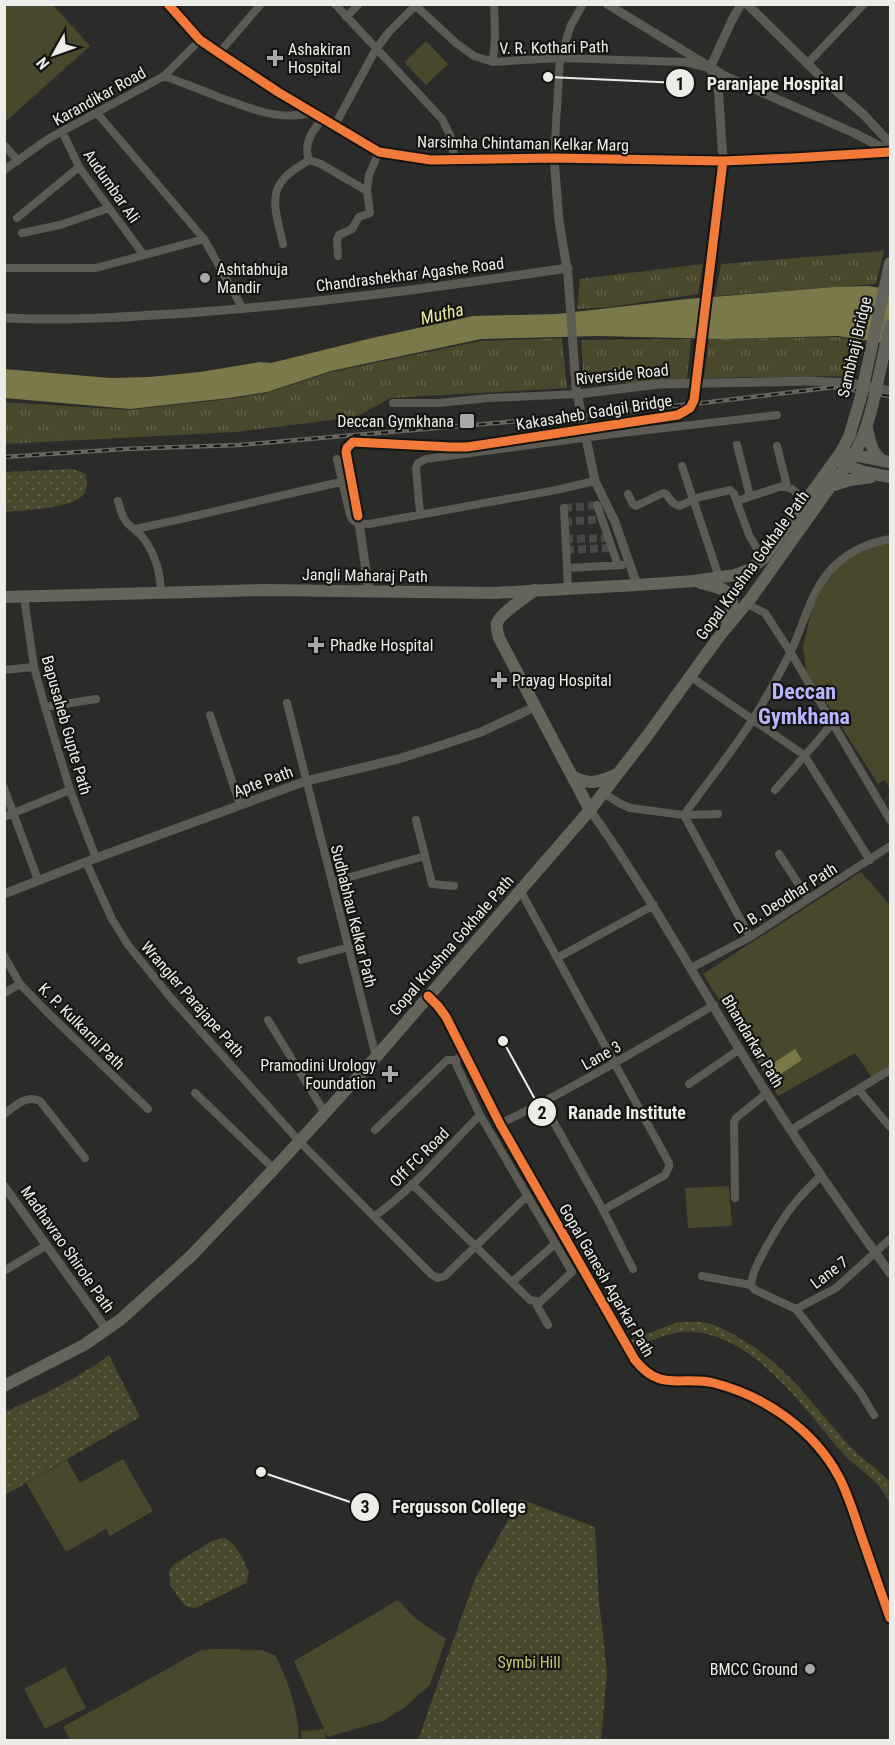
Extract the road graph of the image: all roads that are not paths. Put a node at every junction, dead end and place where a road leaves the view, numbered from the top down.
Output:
1 (168, 4) edge
2 (261, 4) edge
3 (335, 4) edge
4 (359, 4) edge
5 (494, 4) edge
6 (583, 4) edge
7 (607, 4) edge
8 (741, 4) edge
9 (747, 4) edge
10 (864, 4) edge
11 (416, 5) edge
12 (346, 17) junction
13 (200, 40) junction
14 (376, 49) junction
15 (219, 53) junction
16 (560, 58) junction
17 (493, 62) junction
18 (807, 64) junction
19 (710, 68) junction
20 (164, 76) junction
21 (312, 112) junction
22 (97, 113) junction
23 (864, 115) junction
24 (323, 119) junction
25 (335, 125) junction
26 (62, 131) junction
27 (854, 133) junction
28 (4, 145) edge
29 (890, 149) edge
30 (379, 152) junction
31 (554, 158) junction
32 (309, 160) junction
33 (455, 160) junction
34 (18, 161) junction
35 (723, 161) junction
36 (79, 167) junction
37 (4, 170) edge
38 (368, 191) junction
39 (109, 208) junction
40 (16, 218) dead end
41 (22, 233) dead end
42 (204, 239) junction
43 (283, 244) dead end
44 (143, 254) junction
45 (338, 256) dead end
46 (891, 263) edge
47 (4, 268) edge
48 (568, 272) junction
49 (243, 309) junction
50 (4, 318) edge
51 (891, 325) edge
52 (577, 391) junction
53 (891, 391) edge
54 (393, 403) dead end
55 (777, 415) dead end
56 (867, 428) junction
57 (586, 438) junction
58 (737, 445) dead end
59 (777, 446) dead end
60 (838, 457) junction
61 (337, 459) dead end
62 (851, 461) junction
63 (887, 461) edge
64 (682, 466) dead end
65 (886, 476) edge
66 (595, 481) junction
67 (341, 482) junction
68 (787, 486) junction
69 (831, 486) junction
70 (628, 494) dead end
71 (525, 495) junction
72 (750, 496) junction
73 (118, 501) dead end
74 (693, 501) junction
75 (737, 501) junction
76 (806, 501) junction
77 (527, 504) dead end
78 (597, 504) dead end
79 (564, 507) dead end
80 (420, 514) junction
81 (359, 520) junction
82 (135, 529) junction
83 (891, 539) edge
84 (761, 561) junction
85 (618, 565) junction
86 (630, 565) junction
87 (567, 568) junction
88 (722, 577) junction
89 (694, 581) junction
90 (637, 585) junction
91 (568, 588) junction
92 (535, 590) junction
93 (369, 591) junction
94 (161, 592) junction
95 (4, 597) edge
96 (24, 597) junction
97 (747, 603) junction
98 (718, 638) junction
99 (790, 653) junction
100 (34, 667) junction
101 (4, 670) edge
102 (691, 677) junction
103 (96, 699) dead end
104 (287, 704) dead end
105 (535, 706) junction
106 (45, 707) junction
107 (210, 715) dead end
108 (753, 719) junction
109 (832, 724) junction
110 (804, 756) junction
111 (618, 774) junction
112 (572, 776) junction
113 (306, 781) junction
114 (4, 788) edge
115 (70, 790) junction
116 (775, 790) dead end
117 (240, 805) junction
118 (597, 806) junction
119 (13, 814) junction
120 (718, 814) dead end
121 (684, 815) junction
122 (4, 818) edge
123 (416, 820) dead end
124 (891, 820) edge
125 (891, 846) edge
126 (779, 854) dead end
127 (425, 856) junction
128 (96, 858) junction
129 (870, 860) junction
130 (86, 862) junction
131 (38, 880) junction
132 (332, 882) junction
133 (454, 886) dead end
134 (520, 890) junction
135 (4, 894) edge
136 (808, 900) junction
137 (654, 906) junction
138 (750, 937) junction
139 (349, 947) junction
140 (4, 956) edge
141 (557, 958) junction
142 (301, 960) dead end
143 (691, 968) junction
144 (20, 984) junction
145 (4, 993) edge
146 (428, 996) junction
147 (714, 1005) junction
148 (268, 1020) dead end
149 (740, 1049) junction
150 (376, 1057) junction
151 (460, 1057) junction
152 (615, 1064) junction
153 (891, 1070) edge
154 (689, 1084) dead end
155 (858, 1089) junction
156 (195, 1093) dead end
157 (767, 1093) junction
158 (543, 1103) junction
159 (148, 1109) dead end
160 (325, 1113) junction
161 (4, 1114) edge
162 (480, 1115) junction
163 (500, 1124) junction
164 (891, 1127) edge
165 (375, 1130) dead end
166 (791, 1130) junction
167 (299, 1141) junction
168 (85, 1158) dead end
169 (274, 1169) junction
170 (821, 1175) junction
171 (412, 1184) junction
172 (4, 1186) edge
173 (527, 1196) junction
174 (735, 1198) dead end
175 (603, 1210) junction
176 (375, 1216) junction
177 (891, 1239) edge
178 (555, 1244) junction
179 (46, 1245) junction
180 (476, 1246) junction
181 (875, 1252) junction
182 (633, 1269) dead end
183 (4, 1271) edge
184 (891, 1273) edge
185 (702, 1276) dead end
186 (512, 1282) junction
187 (751, 1285) junction
188 (535, 1302) junction
189 (796, 1310) junction
190 (548, 1325) dead end
191 (107, 1330) junction
192 (4, 1386) edge
193 (874, 1415) dead end
194 (890, 1613) edge

1 - 13 street, Narsimha Chintaman Kelkar Marg
2 - 15 street
3 - 12 street
4 - 12 street
5 - 17 street
6 - 16 street
7 - 19 street
8 - 19 street
9 - 18 street
10 - 18 street
11 - 14 street
11 - 17 street, V. R. Kothari Path
12 - 14 street
13 - 15 street, Narsimha Chintaman Kelkar Marg
13 - 20 street, Karandikar Road
14 - 25 street
14 - 33 street
15 - 21 street, Narsimha Chintaman Kelkar Marg
16 - 17 street, V. R. Kothari Path
16 - 19 street, V. R. Kothari Path
16 - 31 street
18 - 23 street
19 - 27 street
19 - 35 street
20 - 21 street
20 - 22 street, Karandikar Road
21 - 24 street, Narsimha Chintaman Kelkar Marg
22 - 26 street, Karandikar Road
22 - 42 street
23 - 27 street
23 - 29 street
24 - 25 street, Narsimha Chintaman Kelkar Marg
24 - 32 street
25 - 30 street, Narsimha Chintaman Kelkar Marg
26 - 34 street, Karandikar Road
26 - 36 street, Audumbar Ali
27 - 29 street
28 - 34 street
29 - 35 street, Narsimha Chintaman Kelkar Marg
30 - 33 street, Narsimha Chintaman Kelkar Marg
30 - 38 street
31 - 33 street, Narsimha Chintaman Kelkar Marg
31 - 35 street, Narsimha Chintaman Kelkar Marg
31 - 48 street
32 - 38 street
32 - 43 street
34 - 37 street, Karandikar Road
35 - 81 street, Kakasaheb Gadgil Bridge, bridge
36 - 39 street, Audumbar Ali
36 - 40 street
38 - 45 street
39 - 41 street
39 - 44 street, Audumbar Ali
42 - 44 street
42 - 49 street
44 - 47 street
46 - 60 main road, Sambhaji Bridge, bridge
48 - 49 street, Chandrashekhar Agashe Road
48 - 52 street
49 - 50 street, Chandrashekhar Agashe Road
51 - 56 main road, Sambhaji Bridge, bridge
52 - 53 street, Riverside Road
52 - 54 street, Riverside Road
52 - 57 street
55 - 57 street
56 - 62 main road, Sambhaji Bridge
56 - 63 main road
57 - 66 street
57 - 80 street
58 - 72 street
59 - 68 street
60 - 62 main road
60 - 76 main road
61 - 67 street
62 - 63 main road
62 - 65 main road
62 - 69 main road, Gopal Krushna Gokhale Path
64 - 74 street
65 - 69 main road
66 - 71 street
66 - 86 street
67 - 81 street
67 - 82 street
68 - 72 street
68 - 76 street
69 - 97 main road, Gopal Krushna Gokhale Path
70 - 74 street
71 - 77 street
71 - 80 street
72 - 75 street
73 - 82 street
74 - 75 street
74 - 88 street
75 - 84 street
76 - 84 main road
78 - 85 street
79 - 87 street
80 - 81 street
81 - 93 street
82 - 94 street
83 - 99 street
84 - 88 main road, Gopal Krushna Gokhale Path
85 - 86 street
85 - 87 street
86 - 90 street
87 - 91 street
88 - 89 main road, Jangli Maharaj Path
89 - 90 main road, Jangli Maharaj Path
89 - 98 main road
90 - 91 main road, Jangli Maharaj Path
91 - 92 main road, Jangli Maharaj Path
92 - 93 main road, Jangli Maharaj Path
92 - 105 main road
93 - 94 main road, Jangli Maharaj Path
94 - 96 main road, Jangli Maharaj Path
95 - 96 main road, Jangli Maharaj Path
96 - 100 street, Bapusaheb Gupte Path
97 - 98 main road, Gopal Krushna Gokhale Path
97 - 99 street
98 - 102 main road, Gopal Krushna Gokhale Path
99 - 108 street
99 - 109 street
100 - 101 street
100 - 106 street, Bapusaheb Gupte Path
102 - 108 street
102 - 111 main road, Gopal Krushna Gokhale Path
103 - 106 street
104 - 113 street, Sudhabhau Kelkar Path
105 - 112 main road
105 - 113 street, Apte Path
106 - 115 street, Bapusaheb Gupte Path
107 - 117 street
108 - 110 street
108 - 121 street
109 - 110 street
109 - 124 street
110 - 116 street
110 - 129 street
111 - 112 main road
111 - 118 main road, Gopal Krushna Gokhale Path
112 - 118 main road
113 - 117 street, Apte Path
113 - 132 street, Sudhabhau Kelkar Path
114 - 119 street
115 - 119 street
115 - 128 street, Bapusaheb Gupte Path
117 - 128 street, Apte Path
118 - 121 street
118 - 134 main road, Gopal Krushna Gokhale Path
118 - 137 street, Bhandarkar Path
119 - 122 street
119 - 131 street
120 - 121 street
121 - 138 street
123 - 127 street
125 - 129 street, D. B. Deodhar Path
126 - 136 street
127 - 132 street
127 - 133 street
128 - 130 street, Apte Path
129 - 136 street, D. B. Deodhar Path
130 - 131 street, Apte Path
130 - 167 street, Wrangler Parajape Path
131 - 135 street, Apte Path
132 - 139 street, Sudhabhau Kelkar Path
134 - 141 street
134 - 146 main road, Gopal Krushna Gokhale Path
136 - 138 street, D. B. Deodhar Path
137 - 141 street
137 - 143 street, Bhandarkar Path
138 - 143 street, D. B. Deodhar Path
139 - 142 street
139 - 150 street, Sudhabhau Kelkar Path
140 - 144 street, K. P. Kulkarni Path
141 - 152 street
143 - 147 street, Bhandarkar Path
144 - 145 street
144 - 159 street, K. P. Kulkarni Path
146 - 150 main road, Gopal Krushna Gokhale Path
146 - 151 street, Gopal Ganesh Agarkar Path
147 - 149 street, Bhandarkar Path
147 - 152 street, Lane 3
148 - 160 street
149 - 154 street
149 - 157 street, Bhandarkar Path
150 - 160 main road, Gopal Krushna Gokhale Path
151 - 162 street
151 - 163 street, Gopal Ganesh Agarkar Path
151 - 165 street
152 - 158 street, Lane 3
152 - 175 street
153 - 155 street
155 - 164 street
155 - 166 street
156 - 169 street
157 - 166 street, Bhandarkar Path
157 - 174 street
158 - 163 street, Lane 3
158 - 175 street
160 - 167 main road, Gopal Krushna Gokhale Path
161 - 168 street
162 - 171 street, Off FC Road
162 - 173 street
163 - 194 street, Gopal Ganesh Agarkar Path
166 - 170 street, Bhandarkar Path
167 - 169 main road, Gopal Krushna Gokhale Path
167 - 176 street, Wrangler Parajape Path
169 - 191 main road, Gopal Krushna Gokhale Path
170 - 181 street, Bhandarkar Path
170 - 187 street
171 - 176 street, Off FC Road
171 - 180 street
172 - 179 street, Madhavrao Shirole Path
173 - 178 street
173 - 180 street
175 - 182 street
176 - 180 street, Wrangler Parajape Path
177 - 181 street, Lane 7
178 - 186 street
178 - 188 street
179 - 183 street
179 - 191 street, Madhavrao Shirole Path
180 - 186 street
181 - 184 street, Bhandarkar Path
181 - 189 street, Lane 7
185 - 187 street
186 - 188 street
187 - 189 street
188 - 190 street
189 - 193 street
191 - 192 main road, Gopal Krushna Gokhale Path

